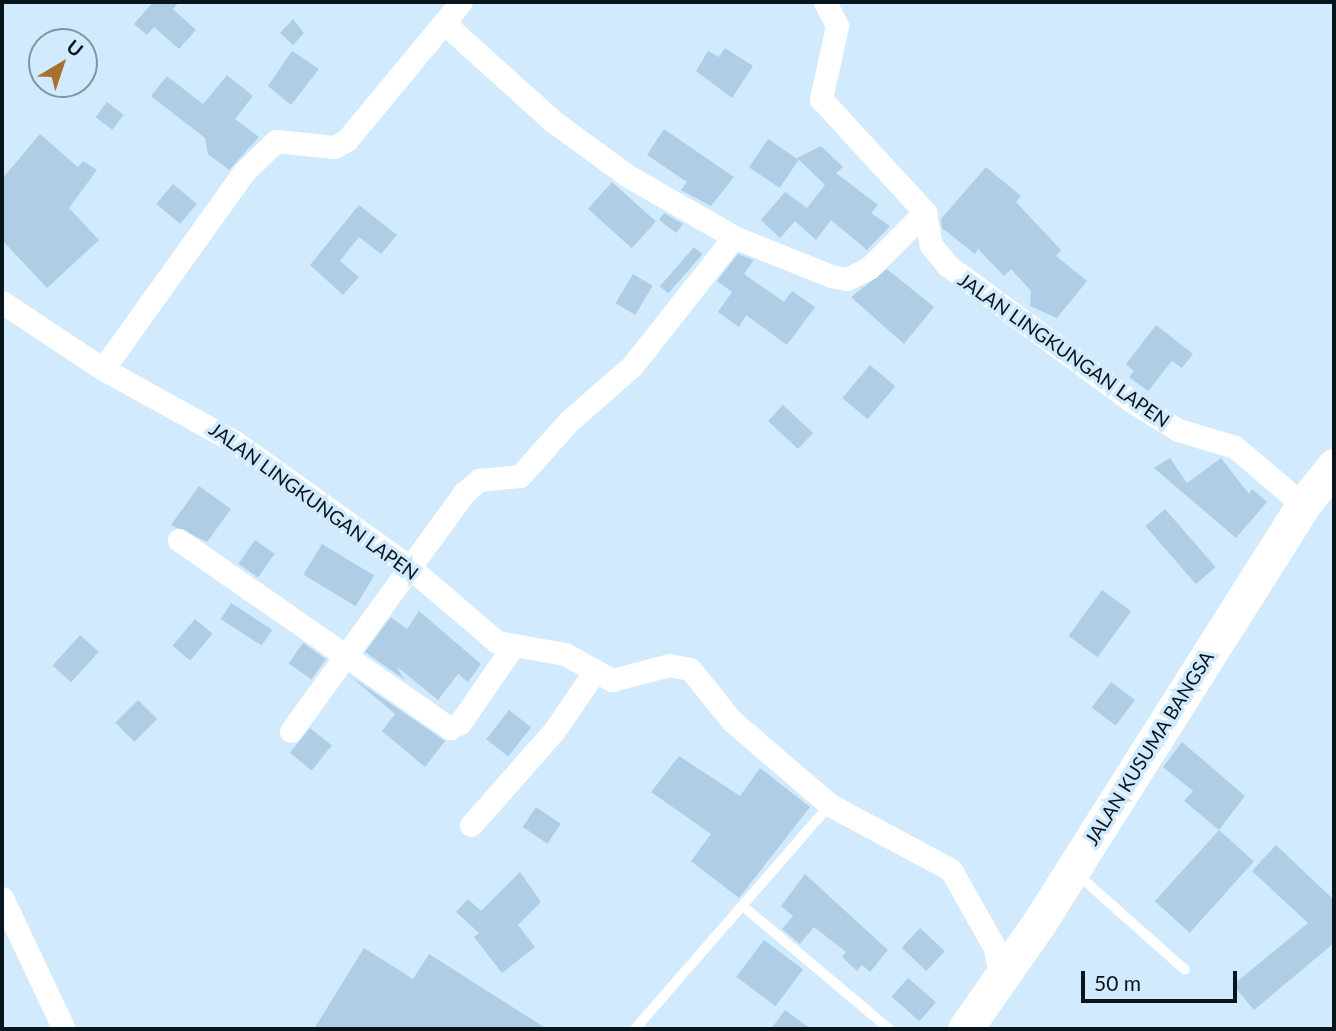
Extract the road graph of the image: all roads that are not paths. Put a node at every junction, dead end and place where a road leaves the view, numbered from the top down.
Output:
1 (825, 2) edge
2 (449, 10) edge
3 (925, 212) junction
4 (734, 237) junction
5 (2, 302) edge
6 (103, 369) junction
7 (1334, 466) edge
8 (1303, 505) junction
9 (179, 540) dead end
10 (407, 565) junction
11 (511, 649) junction
12 (346, 654) junction
13 (595, 671) junction
14 (291, 731) dead end
15 (830, 805) junction
16 (471, 825) dead end
17 (1072, 870) junction
18 (2, 898) edge
19 (743, 906) junction
20 (1185, 970) dead end
21 (1000, 976) junction
22 (64, 1029) edge
23 (635, 1029) edge
24 (889, 1029) edge
25 (965, 1029) edge

1 - 3 street, JALAN LINGKUNGAN LAPEN
2 - 4 street
2 - 6 street
3 - 4 street
3 - 8 street, JALAN LINGKUNGAN LAPEN
4 - 10 street
5 - 6 street, JALAN LINGKUNGAN LAPEN
6 - 10 street, JALAN LINGKUNGAN LAPEN
7 - 8 main road, JALAN KUSUMA BANGSA
8 - 17 main road, JALAN KUSUMA BANGSA
9 - 12 street
10 - 11 street, JALAN LINGKUNGAN LAPEN
10 - 12 street
11 - 12 street
11 - 13 street
12 - 14 street
13 - 15 street
13 - 16 street
15 - 19 lane
15 - 21 street
17 - 20 lane
17 - 21 main road, JALAN KUSUMA BANGSA
18 - 22 street
19 - 23 lane
19 - 24 lane
21 - 25 main road, JALAN KUSUMA BANGSA

